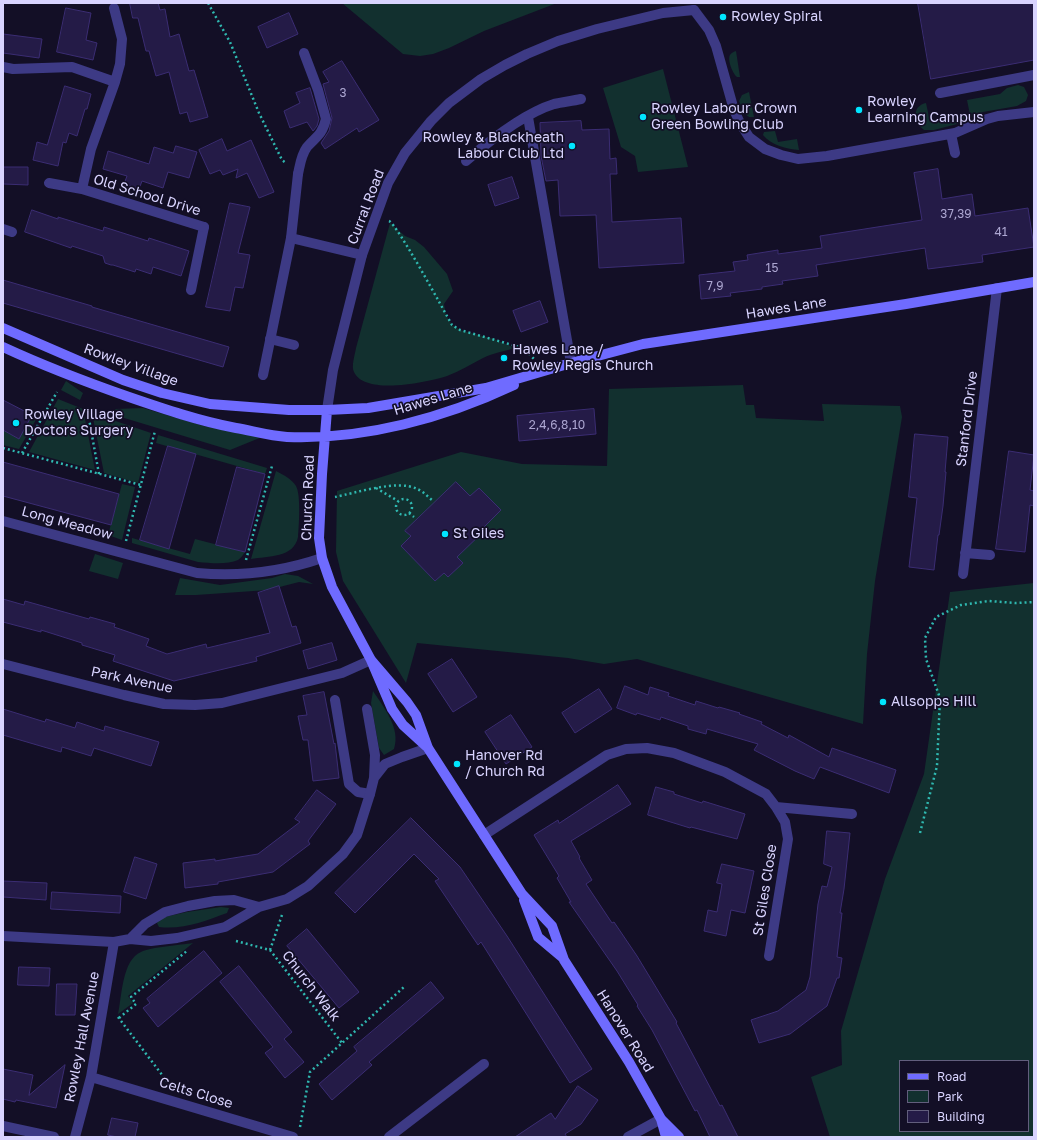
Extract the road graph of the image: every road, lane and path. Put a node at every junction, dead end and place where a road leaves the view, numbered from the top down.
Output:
1 (208, 3) edge
2 (113, 5) edge
3 (304, 53) dead end
4 (3, 67) edge
5 (1034, 75) edge
6 (115, 82) junction
7 (940, 93) dead end
8 (581, 99) dead end
9 (1034, 112) edge
10 (528, 117) junction
11 (951, 134) junction
12 (955, 153) dead end
13 (466, 161) dead end
14 (298, 174) junction
15 (49, 183) dead end
16 (82, 189) junction
17 (387, 220) dead end
18 (291, 238) junction
19 (362, 255) junction
20 (1034, 282) edge
21 (997, 288) junction
22 (191, 290) dead end
23 (3, 328) edge
24 (270, 339) junction
25 (294, 345) dead end
26 (3, 347) edge
27 (571, 363) junction
28 (545, 371) junction
29 (263, 375) dead end
30 (57, 392) dead end
31 (87, 408) dead end
32 (327, 410) junction
33 (155, 431) dead end
34 (325, 436) junction
35 (3, 448) edge
36 (22, 453) junction
37 (272, 466) dead end
38 (99, 474) junction
39 (141, 485) junction
40 (375, 488) junction
41 (335, 497) dead end
42 (432, 500) dead end
43 (398, 501) junction
44 (409, 513) junction
45 (414, 517) dead end
46 (3, 521) edge
47 (123, 553) junction
48 (965, 553) junction
49 (990, 556) dead end
50 (322, 558) junction
51 (246, 561) dead end
52 (962, 574) dead end
53 (1034, 602) edge
54 (354, 627) joint
55 (371, 660) junction
56 (3, 664) edge
57 (335, 700) dead end
58 (367, 709) dead end
59 (428, 748) junction
60 (374, 778) junction
61 (370, 794) junction
62 (776, 807) junction
63 (852, 814) dead end
64 (920, 833) dead end
65 (484, 835) junction
66 (522, 894) junction
67 (287, 899) junction
68 (259, 907) junction
69 (3, 936) edge
70 (130, 939) junction
71 (236, 941) dead end
72 (114, 942) junction
73 (189, 949) dead end
74 (270, 950) junction
75 (769, 956) dead end
76 (564, 960) junction
77 (404, 987) dead end
78 (115, 1013) dead end
79 (119, 1018) junction
80 (342, 1043) junction
81 (484, 1064) dead end
82 (91, 1077) junction
83 (170, 1084) dead end
84 (661, 1119) junction
85 (3, 1126) edge
86 (297, 1133) edge
87 (54, 1137) edge
88 (76, 1137) edge
89 (389, 1137) edge
90 (628, 1137) edge
91 (666, 1137) edge
92 (679, 1137) edge

1 - 14 path
2 - 6 street, Old School Drive
3 - 14 street
4 - 6 street
5 - 7 street
6 - 16 street, Old School Drive
8 - 10 street
9 - 11 street
10 - 13 street
10 - 27 street
11 - 12 street
11 - 19 street, Curral Road
14 - 18 street
15 - 16 street, Old School Drive
16 - 22 street, Old School Drive
17 - 28 path
18 - 19 street
18 - 24 street
19 - 32 street, Curral Road
20 - 21 main road, Hawes Lane
21 - 27 main road, Hawes Lane
21 - 48 street, Stanford Drive
23 - 32 main road, Rowley Village
24 - 25 street
24 - 29 street
26 - 34 main road
27 - 28 main road, Hawes Lane
28 - 32 main road, Hawes Lane
28 - 34 main road, Hawes Lane
30 - 36 path
31 - 38 path
32 - 34 main road, Church Road
33 - 39 path, Long Meadow
34 - 50 main road, Church Road
35 - 36 path
36 - 38 path
37 - 51 path
38 - 39 path
39 - 47 path, Long Meadow
40 - 41 path
40 - 42 path
40 - 43 path
43 - 44 path
43 - 44 path
44 - 45 path
46 - 47 street, Long Meadow
47 - 50 street, Long Meadow
48 - 49 street
48 - 52 street, Stanford Drive
50 - 54 main road, Church Road
53 - 64 path
54 - 55 main road, Hanover Road
55 - 56 street, Park Avenue
55 - 59 main road, Hanover Road
55 - 59 main road, Hanover Road
57 - 61 street
58 - 60 street
59 - 60 street
59 - 65 main road, Hanover Road
60 - 61 street
61 - 67 street
62 - 63 street
62 - 65 street, St Giles Close
62 - 75 street, St Giles Close
65 - 66 main road, Hanover Road
66 - 76 main road, Hanover Road
66 - 76 main road, Hanover Road
67 - 68 street
67 - 74 path
68 - 70 street
68 - 70 street
69 - 72 street
70 - 72 street
71 - 74 path, Church Walk
72 - 82 street, Rowley Hall Avenue
73 - 79 path
74 - 80 path, Church Walk
76 - 84 main road, Hanover Road
77 - 80 path, Church Walk
78 - 79 path
79 - 83 path
80 - 86 path, Church Walk
81 - 89 street
82 - 86 street, Celts Close
82 - 88 street, Rowley Hall Avenue
84 - 90 street
84 - 91 main road, Hanover Road
84 - 92 main road, Hanover Road
85 - 87 street

